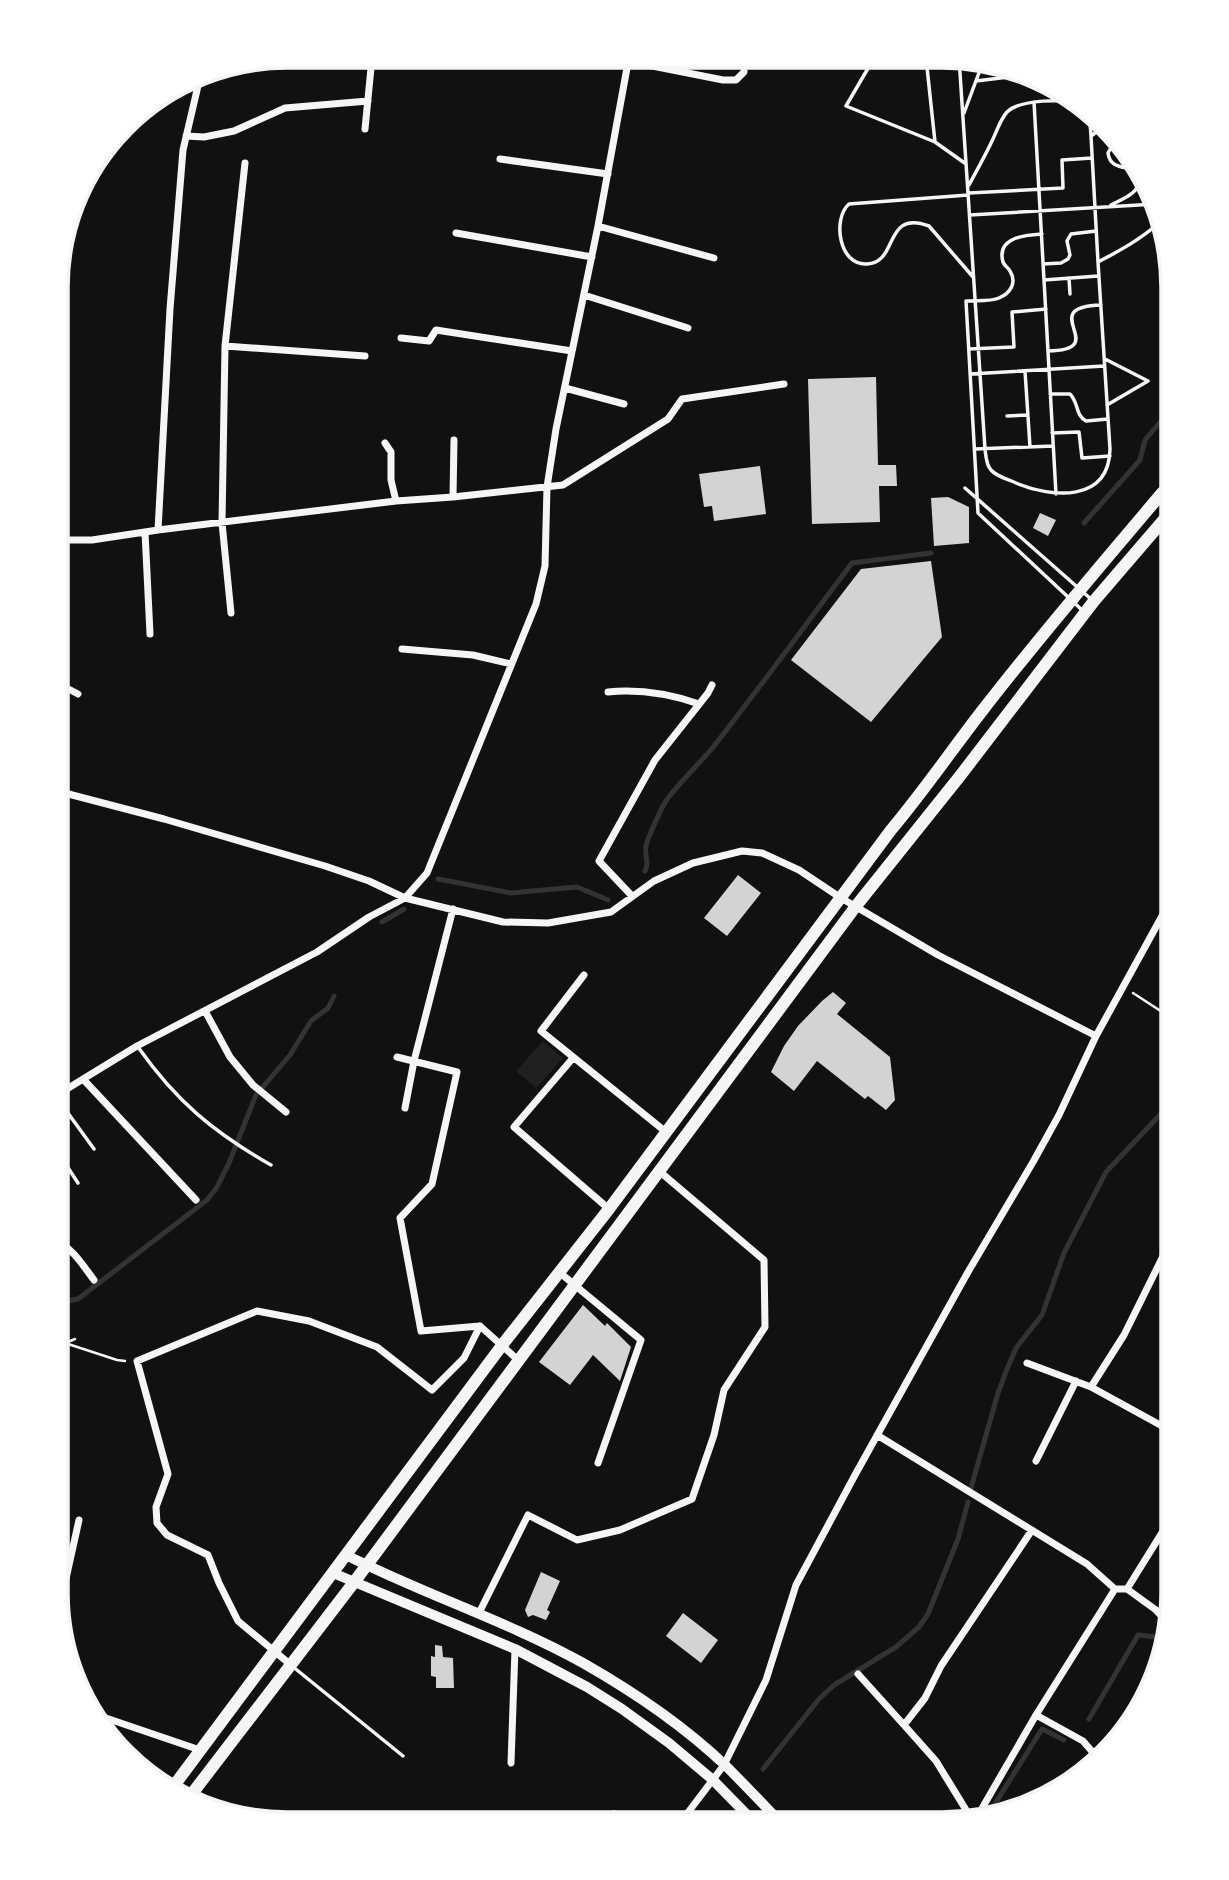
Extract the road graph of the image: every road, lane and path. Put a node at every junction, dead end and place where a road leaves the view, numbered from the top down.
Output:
1 (626, 68) edge
2 (671, 68) edge
3 (744, 68) edge
4 (868, 68) edge
5 (927, 68) edge
6 (372, 69) edge
7 (960, 69) edge
8 (979, 72) edge
9 (1004, 78) edge
10 (976, 81) junction
11 (197, 88) edge
12 (368, 101) junction
13 (1034, 102) junction
14 (1058, 102) edge
15 (963, 117) junction
16 (1090, 126) edge
17 (365, 129) dead end
18 (1097, 132) edge
19 (186, 136) junction
20 (1091, 136) junction
21 (935, 142) junction
22 (1111, 148) edge
23 (1092, 158) junction
24 (500, 159) dead end
25 (245, 163) dead end
26 (967, 164) junction
27 (1125, 168) edge
28 (608, 174) junction
29 (968, 187) junction
30 (1039, 189) junction
31 (1137, 189) edge
32 (969, 194) junction
33 (1145, 205) edge
34 (1109, 207) junction
35 (1094, 208) junction
36 (1040, 211) junction
37 (970, 215) junction
38 (598, 226) junction
39 (1153, 229) edge
40 (1096, 231) junction
41 (456, 233) dead end
42 (1042, 234) junction
43 (592, 257) junction
44 (714, 258) dead end
45 (1098, 262) junction
46 (1043, 264) junction
47 (1099, 276) junction
48 (1069, 278) junction
49 (974, 279) junction
50 (1044, 280) junction
51 (1070, 294) dead end
52 (584, 295) junction
53 (976, 300) junction
54 (1101, 305) junction
55 (1046, 309) junction
56 (688, 328) dead end
57 (401, 338) dead end
58 (225, 346) junction
59 (969, 349) junction
60 (979, 349) junction
61 (572, 351) junction
62 (1048, 351) junction
63 (365, 356) dead end
64 (1104, 358) junction
65 (1105, 366) junction
66 (1049, 370) junction
67 (1025, 371) junction
68 (970, 374) junction
69 (980, 374) junction
70 (784, 384) dead end
71 (565, 388) junction
72 (1050, 394) junction
73 (624, 404) dead end
74 (1107, 405) junction
75 (1028, 415) junction
76 (1007, 416) dead end
77 (1108, 419) junction
78 (1052, 433) junction
79 (453, 440) dead end
80 (385, 443) dead end
81 (1053, 446) junction
82 (1030, 447) junction
83 (975, 449) junction
84 (985, 449) junction
85 (1110, 456) junction
86 (547, 487) junction
87 (965, 488) dead end
88 (1056, 494) junction
89 (453, 497) junction
90 (1161, 497) edge
91 (978, 499) junction
92 (396, 501) junction
93 (222, 523) junction
94 (1161, 523) edge
95 (158, 530) junction
96 (145, 532) junction
97 (68, 540) edge
98 (1080, 589) junction
99 (1072, 601) junction
100 (1094, 601) junction
101 (231, 613) dead end
102 (1085, 613) junction
103 (150, 634) dead end
104 (402, 649) dead end
105 (511, 664) junction
106 (712, 685) dead end
107 (68, 689) edge
108 (608, 692) dead end
109 (78, 694) dead end
110 (699, 704) junction
111 (68, 794) edge
112 (632, 896) junction
113 (405, 898) junction
114 (841, 898) junction
115 (856, 906) junction
116 (453, 909) junction
117 (1161, 919) edge
118 (584, 975) dead end
119 (1124, 987) junction
120 (1160, 1010) edge
121 (205, 1011) junction
122 (1096, 1036) junction
123 (138, 1046) junction
124 (397, 1057) dead end
125 (573, 1058) junction
126 (414, 1061) junction
127 (83, 1079) junction
128 (68, 1089) edge
129 (405, 1108) dead end
130 (68, 1112) edge
131 (286, 1112) dead end
132 (667, 1132) junction
133 (94, 1149) dead end
134 (271, 1165) dead end
135 (68, 1168) edge
136 (659, 1170) junction
137 (78, 1183) dead end
138 (196, 1200) dead end
139 (609, 1209) junction
140 (68, 1249) edge
141 (1160, 1269) edge
142 (559, 1272) junction
143 (94, 1280) dead end
144 (574, 1284) junction
145 (480, 1326) junction
146 (75, 1339) dead end
147 (68, 1342) edge
148 (68, 1344) edge
149 (503, 1344) junction
150 (518, 1360) junction
151 (137, 1362) junction
152 (1027, 1363) dead end
153 (1076, 1381) junction
154 (1091, 1387) junction
155 (1160, 1425) edge
156 (877, 1435) junction
157 (1037, 1461) dead end
158 (598, 1463) dead end
159 (79, 1520) dead end
160 (1032, 1530) junction
161 (1160, 1535) edge
162 (346, 1555) junction
163 (366, 1565) junction
164 (68, 1570) edge
165 (333, 1573) junction
166 (355, 1581) junction
167 (1115, 1588) junction
168 (1127, 1589) junction
169 (479, 1613) junction
170 (1159, 1614) edge
171 (515, 1649) junction
172 (274, 1651) junction
173 (291, 1665) junction
174 (858, 1674) dead end
175 (1036, 1716) junction
176 (109, 1719) edge
177 (904, 1725) junction
178 (200, 1750) junction
179 (1092, 1752) edge
180 (403, 1756) dead end
181 (511, 1763) dead end
182 (724, 1765) junction
183 (713, 1780) junction
184 (177, 1782) edge
185 (194, 1791) edge
186 (982, 1808) edge
187 (966, 1810) edge
188 (688, 1812) edge
189 (744, 1812) edge
190 (770, 1812) edge

1 - 28 street
2 - 3 street
4 - 21 lane
5 - 21 lane
6 - 12 street
7 - 15 lane
8 - 10 lane
9 - 10 lane
10 - 15 lane
11 - 19 street
12 - 17 street
12 - 19 street
13 - 14 lane
13 - 29 lane
13 - 30 lane
15 - 26 lane
16 - 20 lane
18 - 20 lane
19 - 95 street
20 - 23 lane
21 - 26 lane
22 - 27 lane
23 - 30 lane
23 - 35 lane
24 - 28 street
25 - 58 street
26 - 29 lane
28 - 38 street
29 - 32 lane
30 - 32 lane
30 - 36 lane
31 - 34 lane
32 - 37 lane
32 - 49 lane
33 - 34 lane
34 - 35 lane
35 - 36 lane
35 - 40 lane
36 - 37 lane
36 - 42 lane
37 - 49 lane
38 - 43 street
38 - 44 street
39 - 45 lane
40 - 45 lane
40 - 46 lane
41 - 43 street
42 - 46 lane
42 - 53 lane
43 - 52 street
45 - 47 lane
46 - 50 lane
47 - 48 lane
47 - 54 lane
48 - 50 lane
48 - 51 lane
49 - 53 lane
50 - 55 lane
52 - 56 street
52 - 61 street
53 - 59 lane
53 - 60 lane
54 - 62 lane
54 - 64 lane
55 - 60 lane
55 - 62 lane
57 - 61 street
58 - 63 street
58 - 93 street
59 - 60 lane
59 - 68 lane
60 - 69 lane
61 - 71 street
62 - 66 lane
64 - 65 lane
64 - 74 lane
65 - 66 lane
65 - 74 lane
66 - 67 lane
66 - 72 lane
67 - 69 lane
67 - 75 lane
68 - 69 lane
68 - 83 lane
69 - 84 lane
70 - 86 street
71 - 73 street
71 - 86 street
72 - 77 lane
72 - 78 lane
74 - 77 lane
75 - 76 lane
75 - 82 lane
77 - 85 lane
78 - 81 lane
78 - 85 lane
79 - 89 street
80 - 92 street
81 - 82 lane
81 - 88 lane
82 - 84 lane
83 - 84 lane
83 - 91 lane
84 - 88 lane
85 - 88 lane
86 - 89 street
86 - 105 street
87 - 91 lane
89 - 92 street
90 - 98 main road
91 - 98 lane
91 - 99 lane
92 - 93 street
93 - 95 street
93 - 101 street
94 - 100 main road
95 - 96 street
96 - 97 street
96 - 103 street
98 - 99 main road
98 - 100 lane
99 - 102 lane
99 - 114 main road
100 - 102 main road
102 - 115 main road
104 - 105 street
105 - 113 street
106 - 110 street
107 - 109 street
108 - 110 street
110 - 112 street
111 - 113 street
112 - 114 street
112 - 116 street
113 - 116 street
113 - 121 street
114 - 115 street
114 - 132 main road
115 - 122 street
115 - 136 main road
116 - 126 street
117 - 119 street
118 - 125 street
119 - 120 path
119 - 122 street
121 - 123 street
121 - 131 street
122 - 156 street
123 - 127 street
123 - 134 lane
124 - 126 street
125 - 132 street
125 - 139 street
126 - 129 street
126 - 145 street
127 - 128 street
127 - 138 street
130 - 133 lane
132 - 139 main road
135 - 137 lane
136 - 144 main road
136 - 169 street
139 - 142 main road
140 - 143 street
141 - 154 street
142 - 144 street
142 - 149 main road
144 - 150 main road
144 - 158 street
145 - 149 street
145 - 151 street
146 - 147 path
148 - 151 path
149 - 150 street
149 - 162 main road
150 - 163 main road
151 - 172 street
152 - 153 street
153 - 154 street
153 - 157 street
154 - 155 street
156 - 160 street
156 - 182 street
159 - 164 street
160 - 167 street
160 - 177 street
161 - 168 street
162 - 163 street
162 - 165 main road
163 - 166 main road
163 - 169 street
165 - 166 street
165 - 172 main road
166 - 171 street
166 - 173 main road
167 - 168 street
167 - 175 street
168 - 170 street
169 - 182 street
171 - 181 street
171 - 183 street
172 - 173 street
172 - 178 main road
173 - 180 lane
173 - 185 main road
174 - 177 street
175 - 179 street
175 - 186 street
176 - 178 street
177 - 187 street
178 - 184 main road
182 - 183 street
182 - 190 street
183 - 188 street
183 - 189 street

